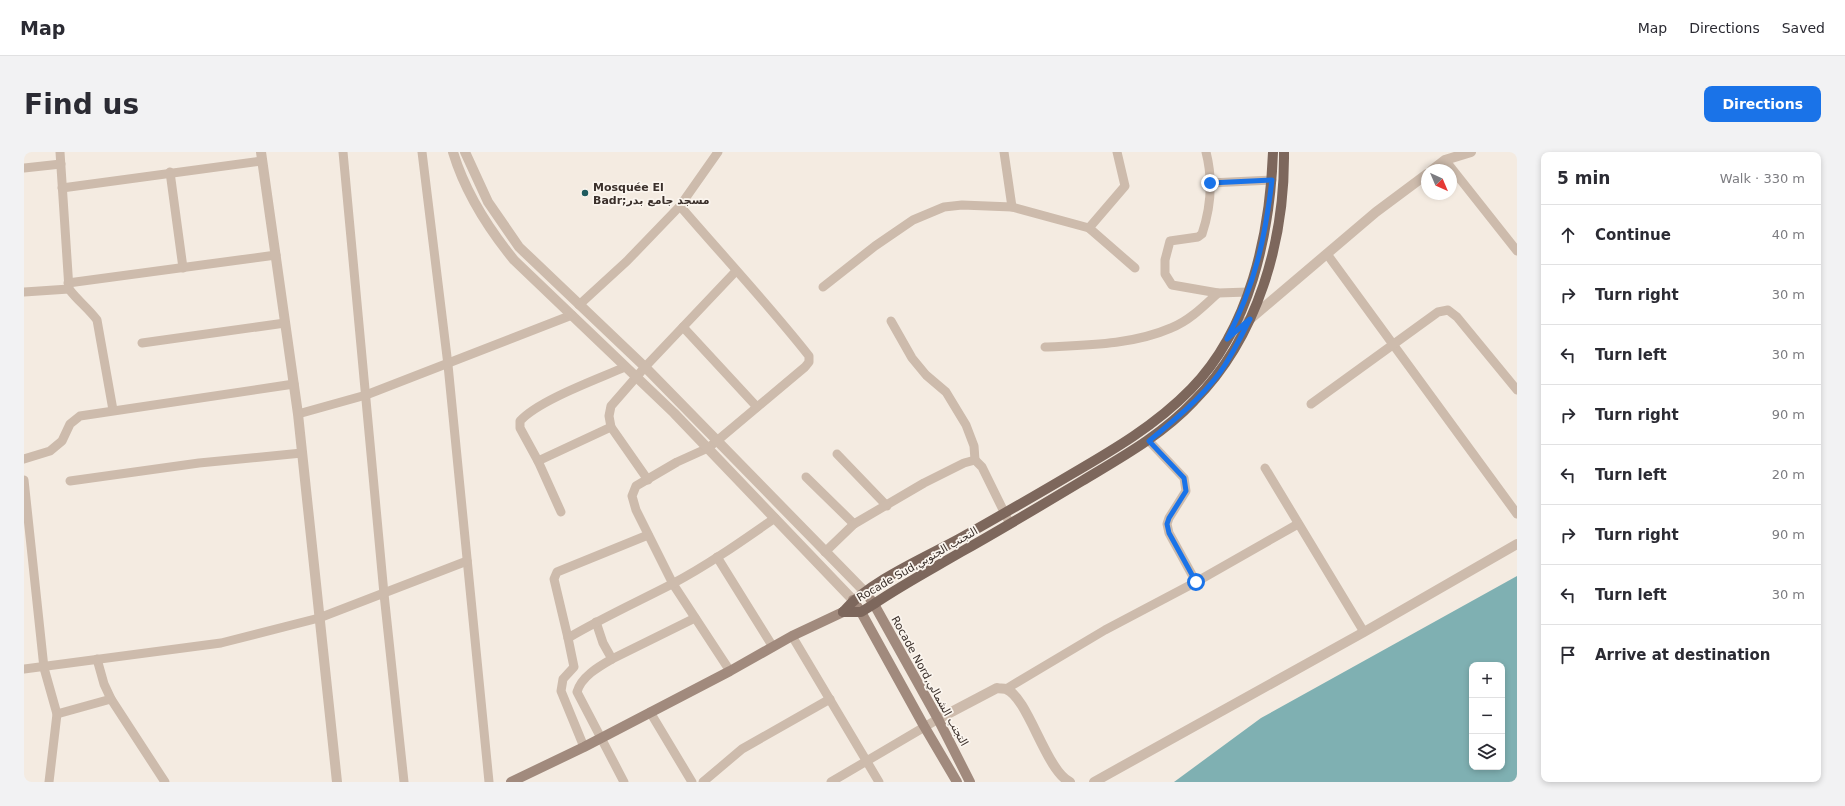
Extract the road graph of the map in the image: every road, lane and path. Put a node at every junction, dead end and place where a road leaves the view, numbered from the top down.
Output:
1 (60, 152) edge
2 (343, 152) edge
3 (422, 152) edge
4 (452, 152) edge
5 (465, 152) edge
6 (718, 152) edge
7 (1004, 152) edge
8 (1117, 152) edge
9 (1206, 152) edge
10 (1273, 152) edge
11 (1284, 152) edge
12 (1471, 152) edge
13 (261, 157) edge
14 (1445, 160) junction
15 (61, 164) junction
16 (1440, 164) edge
17 (24, 168) edge
18 (170, 172) junction
19 (1421, 178) edge
20 (1272, 180) junction
21 (1210, 183) junction
22 (62, 188) junction
23 (680, 206) junction
24 (1012, 207) junction
25 (1089, 228) junction
26 (1517, 251) edge
27 (1327, 254) junction
28 (276, 255) junction
29 (183, 268) junction
30 (1135, 268) dead end
31 (736, 271) junction
32 (69, 286) junction
33 (823, 287) dead end
34 (24, 292) edge
35 (1248, 292) junction
36 (1218, 293) junction
37 (580, 305) junction
38 (572, 315) junction
39 (1250, 319) junction
40 (891, 321) dead end
41 (285, 323) junction
42 (600, 326) junction
43 (683, 327) junction
44 (592, 335) junction
45 (1227, 339) junction
46 (142, 343) dead end
47 (1394, 346) junction
48 (1045, 347) dead end
49 (448, 364) junction
50 (625, 367) junction
51 (645, 367) junction
52 (636, 377) junction
53 (294, 384) junction
54 (1517, 390) edge
55 (366, 395) junction
56 (1311, 404) dead end
57 (757, 407) junction
58 (113, 410) junction
59 (298, 414) junction
60 (611, 427) junction
61 (718, 440) junction
62 (1149, 441) junction
63 (708, 448) junction
64 (302, 453) junction
65 (837, 454) dead end
66 (24, 459) edge
67 (975, 460) junction
68 (538, 461) junction
69 (1265, 468) dead end
70 (806, 476) dead end
71 (24, 480) edge
72 (648, 480) junction
73 (70, 481) dead end
74 (887, 506) junction
75 (561, 512) dead end
76 (1005, 513) junction
77 (1517, 514) edge
78 (775, 518) junction
79 (854, 524) junction
80 (1010, 524) junction
81 (1298, 524) junction
82 (648, 535) junction
83 (1517, 544) edge
84 (825, 552) junction
85 (717, 557) junction
86 (467, 562) junction
87 (1196, 582) junction
88 (673, 584) junction
89 (866, 593) junction
90 (384, 594) junction
91 (853, 600) junction
92 (874, 604) junction
93 (843, 612) junction
94 (861, 612) junction
95 (320, 618) junction
96 (695, 618) junction
97 (596, 622) junction
98 (1364, 632) junction
99 (792, 636) junction
100 (568, 638) junction
101 (773, 647) junction
102 (97, 659) junction
103 (612, 659) junction
104 (44, 668) junction
105 (24, 669) edge
106 (730, 672) junction
107 (1006, 689) junction
108 (111, 699) junction
109 (830, 699) junction
110 (650, 712) junction
111 (56, 714) junction
112 (938, 719) junction
113 (924, 726) junction
114 (600, 737) junction
115 (584, 746) junction
116 (867, 761) junction
117 (49, 782) edge
118 (165, 782) edge
119 (337, 782) edge
120 (404, 782) edge
121 (489, 782) edge
122 (511, 782) edge
123 (624, 782) edge
124 (692, 782) edge
125 (703, 782) edge
126 (831, 782) edge
127 (879, 782) edge
128 (957, 782) edge
129 (970, 782) edge
130 (1070, 782) edge
131 (1094, 782) edge

1 - 15 street
2 - 55 street
3 - 49 street
4 - 38 street
5 - 37 street
6 - 23 street
7 - 24 street
8 - 25 street
9 - 21 street
10 - 20 main road, Rocade Sud,التجنب الجنوبي
11 - 39 main road, Rocade Sud,التجنب الجنوبي
12 - 14 street
13 - 18 street
13 - 28 street
14 - 16 street
14 - 26 street
15 - 17 street
15 - 22 street
18 - 22 street
18 - 29 street
19 - 27 street
20 - 21 street
20 - 35 main road, Rocade Sud,التجنب الجنوبي
21 - 36 street
22 - 32 street
23 - 31 street
23 - 37 street
24 - 25 street
24 - 33 street
25 - 30 street
27 - 39 street
27 - 47 street
28 - 29 street
28 - 41 street
29 - 32 street
31 - 43 street
31 - 57 street
32 - 34 street
32 - 58 street
35 - 36 street
35 - 45 main road, Rocade Sud,التجنب الجنوبي
36 - 48 street
37 - 42 street
38 - 44 street
38 - 49 street
39 - 45 street
39 - 62 main road, Rocade Sud,التجنب الجنوبي
40 - 67 street
41 - 46 street
41 - 53 street
42 - 44 street
42 - 51 street
43 - 51 street
43 - 57 street
44 - 50 street
45 - 76 main road, Rocade Sud,التجنب الجنوبي
47 - 54 street
47 - 56 street
47 - 77 street
49 - 55 street
49 - 86 street
50 - 52 street
50 - 68 street
51 - 52 street
51 - 61 street
52 - 60 street
52 - 63 street
53 - 58 street
53 - 59 street
55 - 59 street
55 - 90 street
57 - 61 street
58 - 66 street
59 - 64 street
60 - 68 street
60 - 72 street
61 - 63 street
61 - 84 street
62 - 80 main road, Rocade Sud,التجنب الجنوبي
62 - 87 street
63 - 72 street
63 - 78 street
64 - 73 street
64 - 95 street
65 - 74 street
67 - 74 street
67 - 76 street
68 - 75 street
69 - 81 street
70 - 79 street
71 - 104 street
72 - 82 street
74 - 79 street
76 - 80 street
76 - 89 main road, Rocade Sud,التجنب الجنوبي
78 - 85 street
78 - 91 street
79 - 84 street
80 - 92 main road, Rocade Sud,التجنب الجنوبي
81 - 87 street
81 - 98 street
82 - 88 street
82 - 100 street
83 - 98 street
84 - 89 street
85 - 88 street
85 - 101 street
86 - 90 street
86 - 121 street
87 - 107 street
88 - 96 street
88 - 97 street
89 - 91 main road, Rocade Sud,التجنب الجنوبي
89 - 92 main road, Rocade Nord,التجنب الشمالي
90 - 95 street
90 - 120 street
91 - 93 main road, Rocade Sud,التجنب الجنوبي
91 - 94 main road
92 - 94 main road, Rocade Sud,التجنب الجنوبي
92 - 112 main road, Rocade Nord,التجنب الشمالي
93 - 94 main road, Rocade Sud,التجنب الجنوبي
93 - 99 main road
94 - 113 main road
95 - 102 street
95 - 119 street
96 - 103 street
96 - 106 street
97 - 100 street
97 - 103 street
98 - 131 street
99 - 101 main road
99 - 109 street
100 - 115 street
101 - 106 main road
102 - 104 street
102 - 108 street
103 - 114 street
104 - 105 street
104 - 111 street
106 - 110 main road
107 - 112 street
107 - 130 street
108 - 111 street
108 - 118 street
109 - 116 street
109 - 125 street
110 - 114 main road
110 - 124 street
111 - 117 street
112 - 113 street
112 - 129 main road, Rocade Nord,التجنب الشمالي
113 - 116 street
113 - 128 main road
114 - 115 main road
114 - 123 street
115 - 122 main road
116 - 126 street
116 - 127 street

